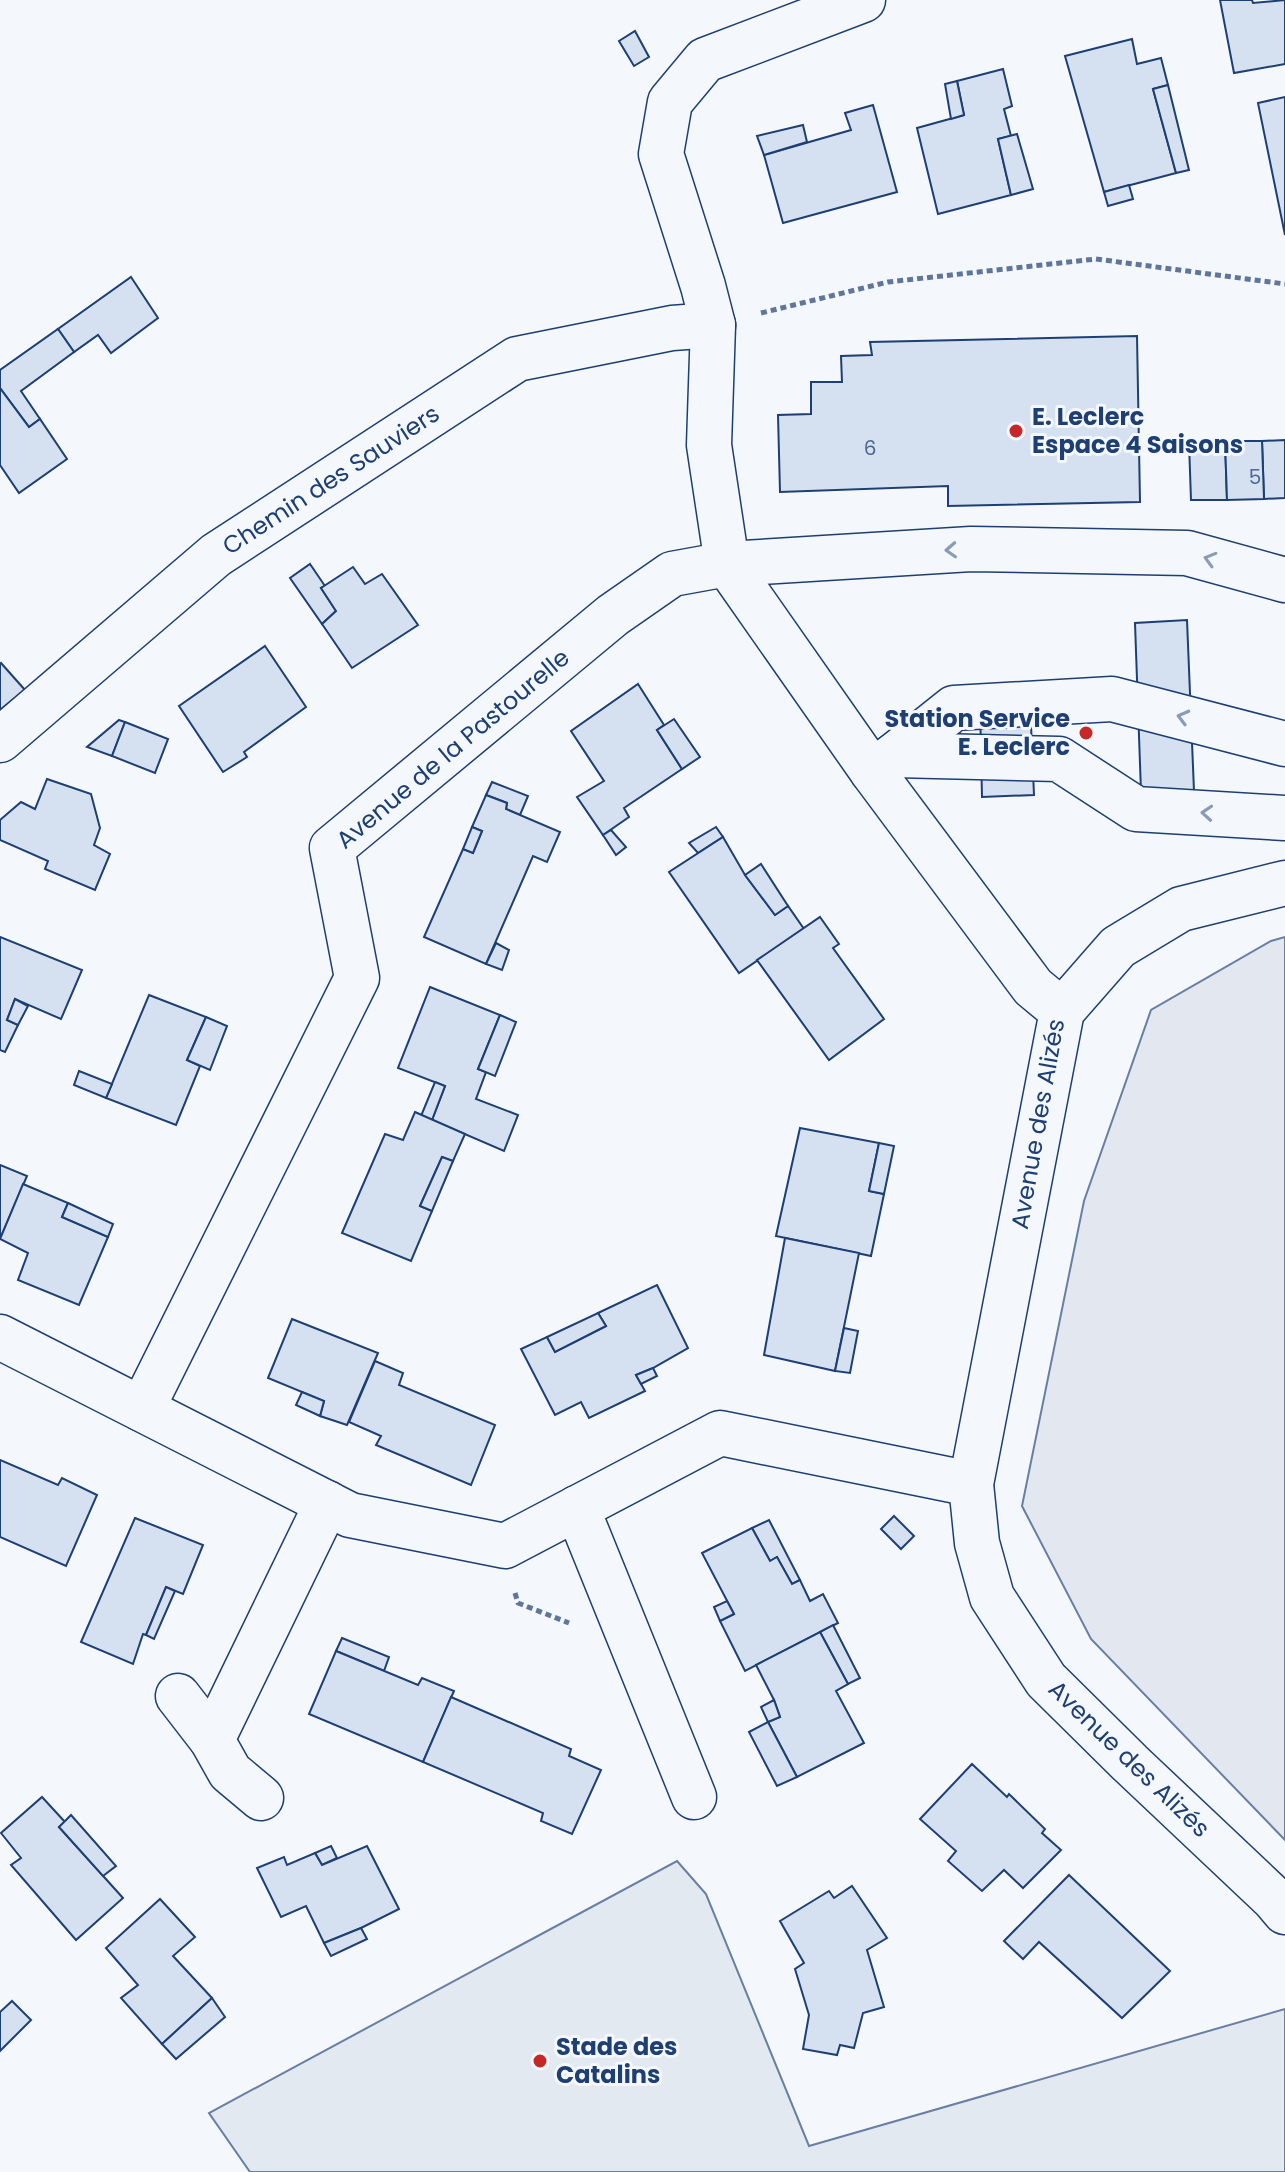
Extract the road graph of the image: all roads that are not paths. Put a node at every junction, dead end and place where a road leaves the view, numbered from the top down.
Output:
1 (863, 0) edge
2 (713, 325) junction
3 (727, 564) junction
4 (1285, 580) edge
5 (0, 740) edge
6 (1285, 744) edge
7 (884, 763) junction
8 (1285, 818) edge
9 (1285, 883) edge
10 (1062, 1011) junction
11 (0, 1337) edge
12 (142, 1409) junction
13 (971, 1484) junction
14 (327, 1503) junction
15 (577, 1508) junction
16 (178, 1696) dead end
17 (212, 1740) junction
18 (694, 1797) dead end
19 (261, 1798) dead end
20 (1285, 1912) edge

1 - 2 street, Avenue des Alizés
2 - 3 street, Avenue des Alizés
2 - 5 street, Chemin des Sauviers
4 -> 3 street
3 - 7 street, Avenue des Alizés
3 - 12 street, Avenue de la Pastourelle
6 -> 7 street
8 -> 7 street
7 - 10 street, Avenue des Alizés
9 - 10 street
10 - 13 street, Avenue des Alizés
11 - 12 street
12 - 14 street
13 - 15 street
13 - 20 street, Avenue des Alizés
14 - 15 street
14 - 17 street
15 - 18 street
16 - 17 street
17 - 19 street

